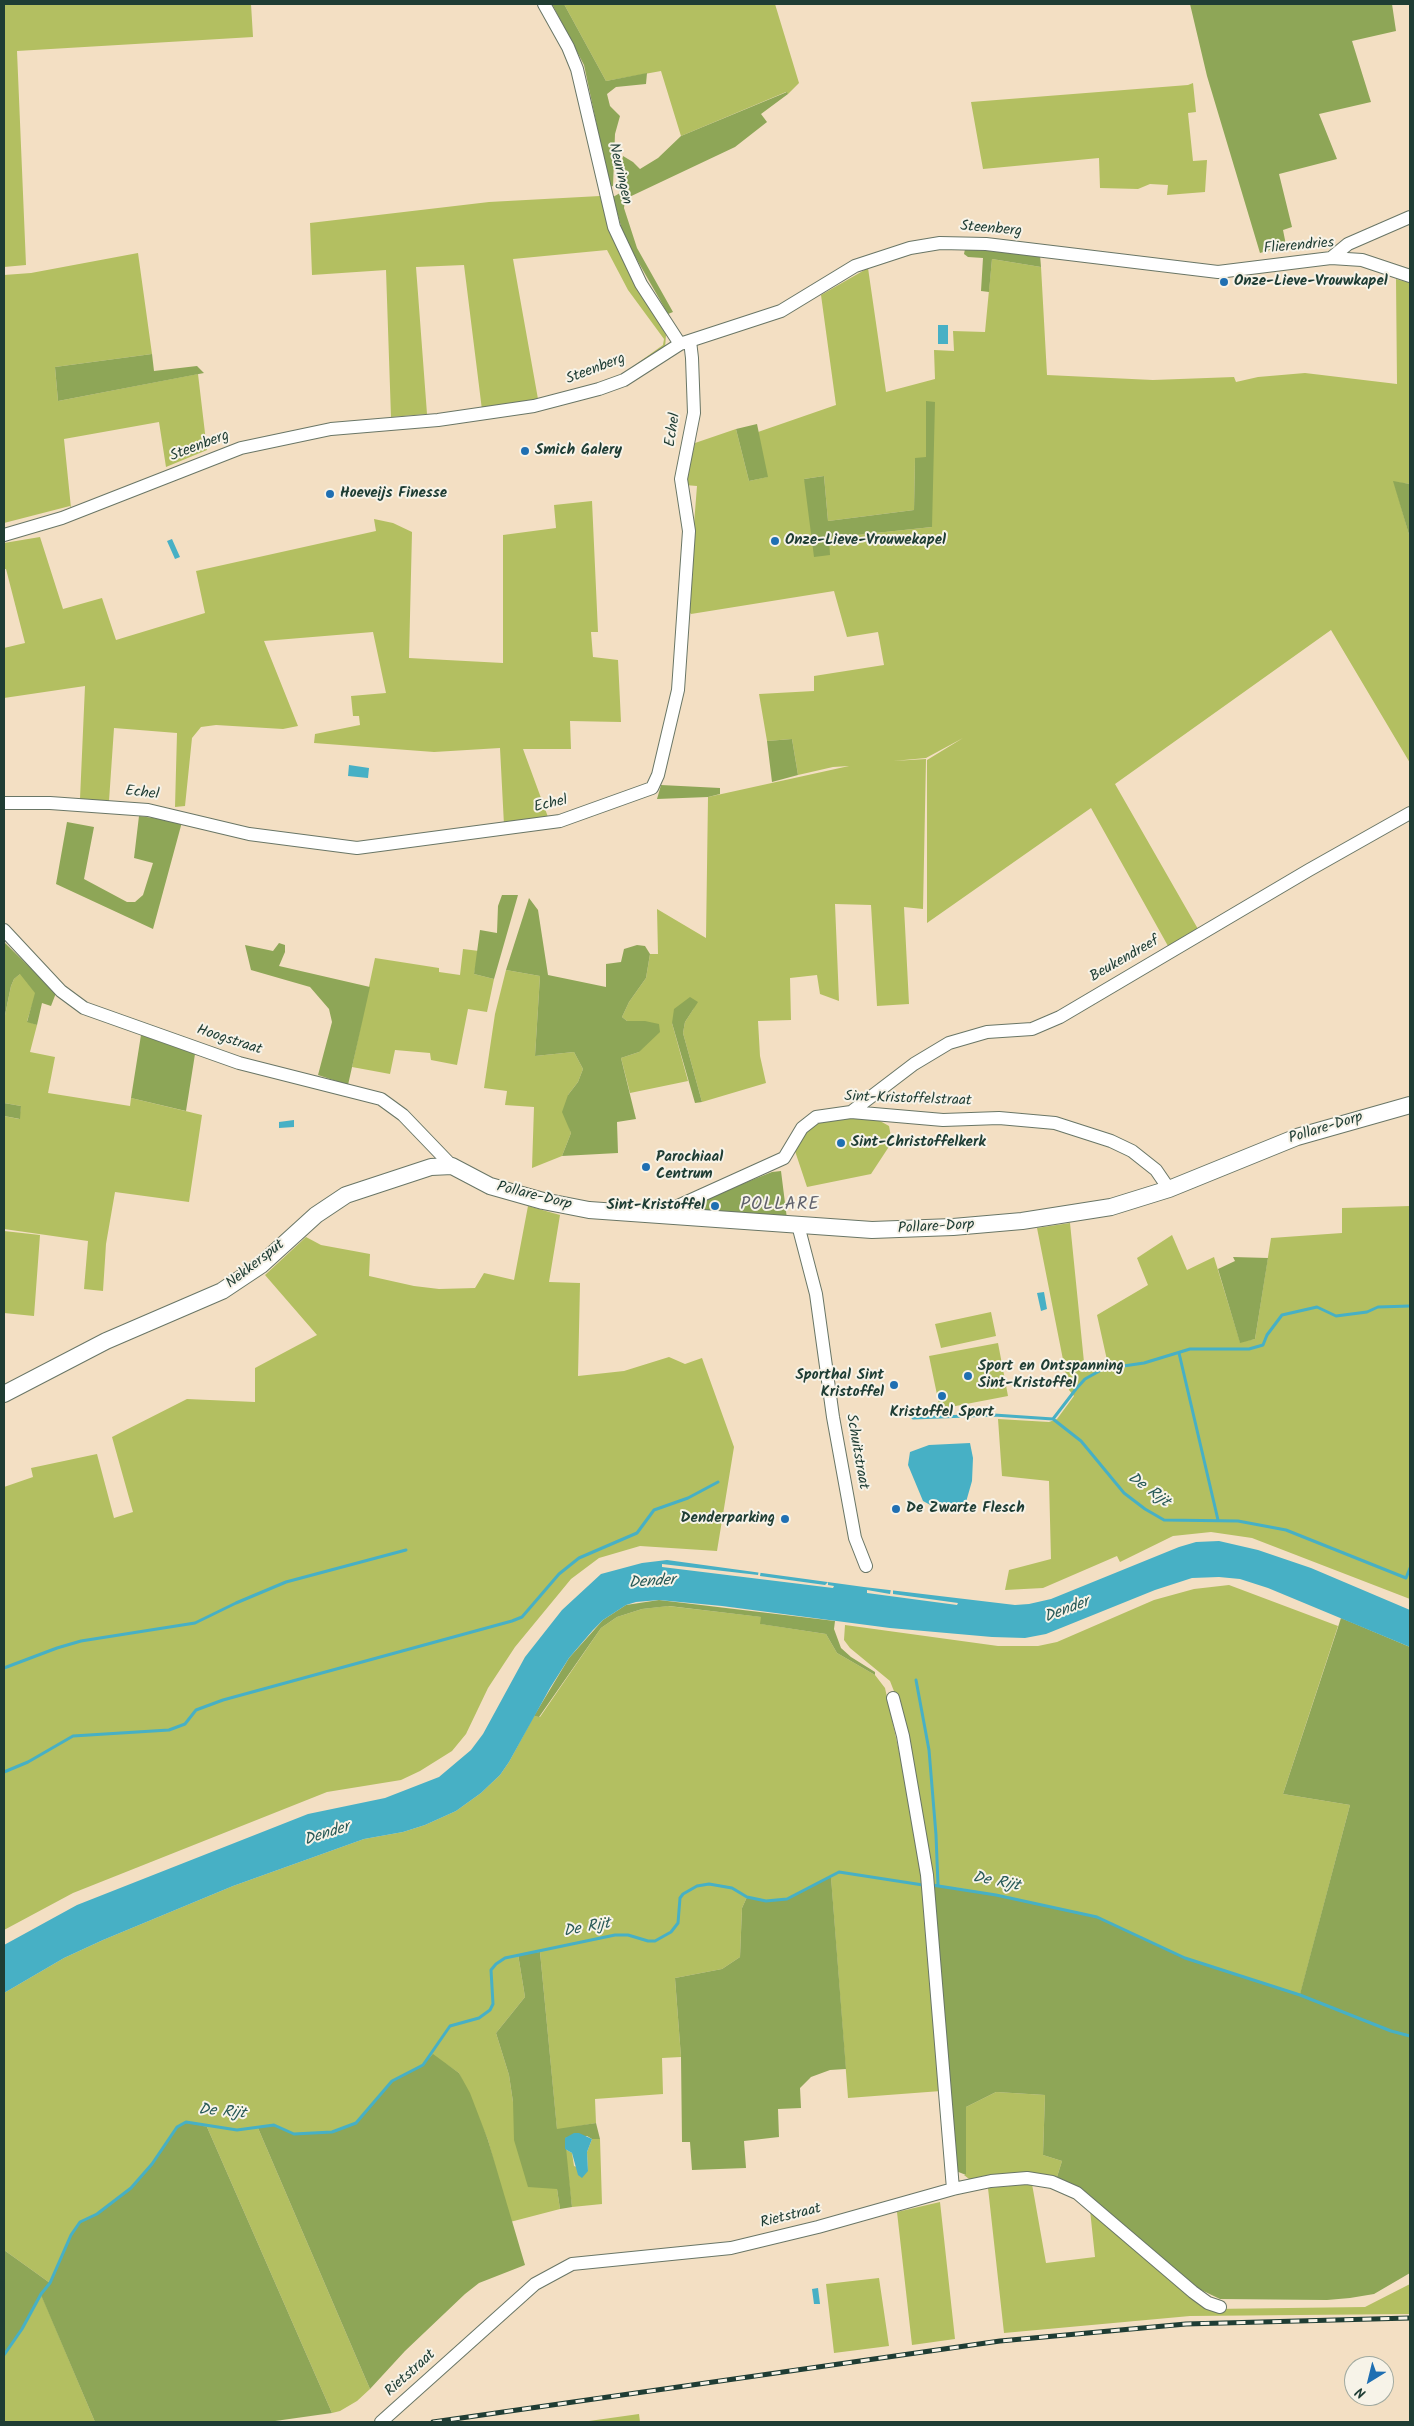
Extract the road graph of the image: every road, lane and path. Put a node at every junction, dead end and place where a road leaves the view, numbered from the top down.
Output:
1 (544, 4) edge
2 (1410, 217) edge
3 (1331, 258) junction
4 (1218, 272) joint
5 (1410, 276) edge
6 (685, 343) junction
7 (4, 535) edge
8 (4, 803) edge
9 (1410, 813) edge
10 (4, 930) edge
11 (1410, 1105) edge
12 (851, 1112) junction
13 (452, 1166) junction
14 (1169, 1189) junction
15 (658, 1215) junction
16 (798, 1225) junction
17 (4, 1394) edge
18 (866, 1566) dead end
19 (893, 1698) dead end
20 (953, 2189) junction
21 (1220, 2307) dead end
22 (381, 2422) edge

1 - 6 street, Neuringen
2 - 3 street
3 - 4 street, Flierendries
3 - 5 street, Flierendries
4 - 6 street, Steenberg
6 - 7 street, Steenberg
6 - 8 street, Echel
9 - 12 street, Beukendreef
10 - 13 street, Hoogstraat
11 - 14 street, Pollare-Dorp
12 - 14 street, Sint-Kristoffelstraat
12 - 15 street, Sint-Kristoffelstraat
13 - 15 street, Pollare-Dorp
13 - 17 street, Nekkersput
14 - 16 street, Pollare-Dorp
15 - 16 street, Pollare-Dorp
16 - 18 street, Schuitstraat
19 - 20 street
20 - 21 street, Rietstraat
20 - 22 street, Rietstraat

